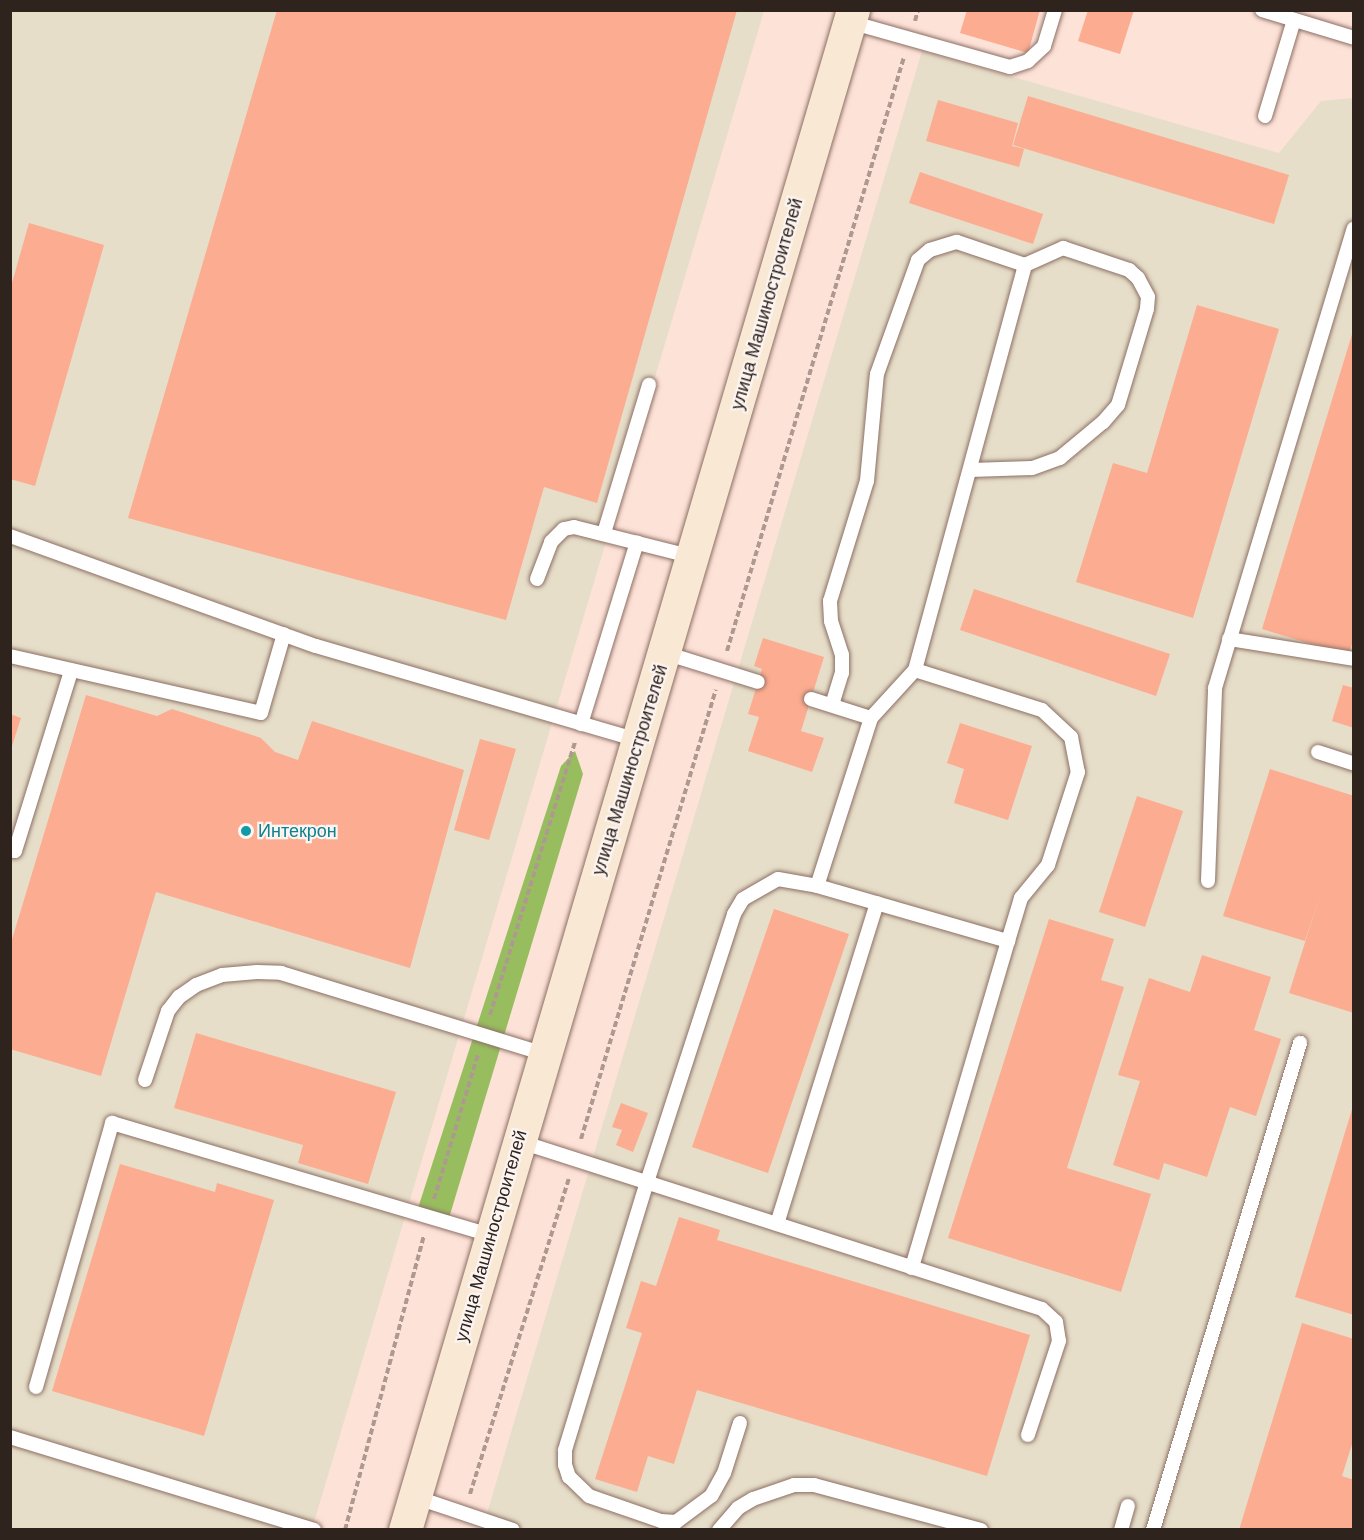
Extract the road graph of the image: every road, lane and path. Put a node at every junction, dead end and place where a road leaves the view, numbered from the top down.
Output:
1 (918, 10) edge
2 (1055, 10) edge
3 (1262, 10) edge
4 (852, 16) edge
5 (1294, 20) junction
6 (1353, 38) edge
7 (909, 39) junction
8 (1265, 116) dead end
9 (1353, 229) edge
10 (1025, 265) junction
11 (649, 385) dead end
12 (970, 470) junction
13 (604, 533) junction
14 (10, 536) edge
15 (637, 542) junction
16 (693, 557) junction
17 (537, 579) dead end
18 (284, 634) junction
19 (1229, 639) junction
20 (665, 653) junction
21 (10, 656) edge
22 (1353, 659) edge
23 (721, 670) junction
24 (915, 670) junction
25 (71, 671) junction
26 (758, 682) dead end
27 (811, 699) dead end
28 (832, 705) junction
29 (871, 718) junction
30 (581, 724) junction
31 (638, 740) junction
32 (1318, 752) dead end
33 (1353, 764) edge
34 (10, 850) edge
35 (1208, 881) dead end
36 (817, 886) junction
37 (877, 903) junction
38 (1008, 941) junction
39 (483, 1035) junction
40 (1299, 1043) dead end
41 (547, 1055) junction
42 (145, 1080) dead end
43 (518, 1141) junction
44 (575, 1159) junction
45 (647, 1182) junction
46 (429, 1216) junction
47 (777, 1224) junction
48 (490, 1235) junction
49 (912, 1268) junction
50 (36, 1387) dead end
51 (740, 1423) dead end
52 (1028, 1435) dead end
53 (10, 1437) edge
54 (415, 1497) junction
55 (1128, 1506) dead end
56 (464, 1513) junction
57 (314, 1530) edge
58 (345, 1530) edge
59 (405, 1530) edge
60 (513, 1530) edge
61 (719, 1530) edge
62 (981, 1530) edge
63 (1121, 1530) edge
64 (1154, 1530) edge

1 - 7 path
2 - 7 lane
3 - 5 lane
4 - 7 lane
4 - 16 main road, улица Машиностроителей
5 - 6 lane
5 - 8 lane
7 - 23 path
9 - 19 lane
10 - 12 lane
10 - 12 lane
10 - 28 lane
11 - 13 lane
12 - 24 lane
13 - 15 lane
13 - 17 lane
14 - 18 lane
15 - 16 lane
15 - 30 lane
16 - 20 main road, улица Машиностроителей
18 - 25 lane
18 - 30 lane
19 - 22 lane
19 - 35 lane
20 - 23 lane
20 - 31 main road, улица Машиностроителей
21 - 25 lane
23 - 26 lane
23 - 44 path
24 - 29 lane
24 - 38 lane
25 - 34 lane
27 - 28 lane
28 - 29 lane
29 - 36 lane
30 - 31 lane
30 - 39 path
31 - 41 main road, улица Машиностроителей
32 - 33 lane
36 - 37 lane
36 - 45 lane
37 - 38 lane
37 - 47 lane
38 - 49 lane
39 - 41 lane
39 - 42 lane
39 - 46 path
40 - 64 lane
41 - 43 main road, улица Машиностроителей
43 - 44 lane
43 - 48 main road, улица Машиностроителей
44 - 45 lane
44 - 56 path
45 - 47 lane
45 - 51 lane
46 - 48 lane
46 - 50 lane
46 - 58 path
47 - 49 lane
48 - 54 main road, улица Машиностроителей
49 - 52 lane
53 - 57 lane
54 - 56 lane
54 - 59 main road, улица Машиностроителей
55 - 63 lane
56 - 60 lane
61 - 62 lane

